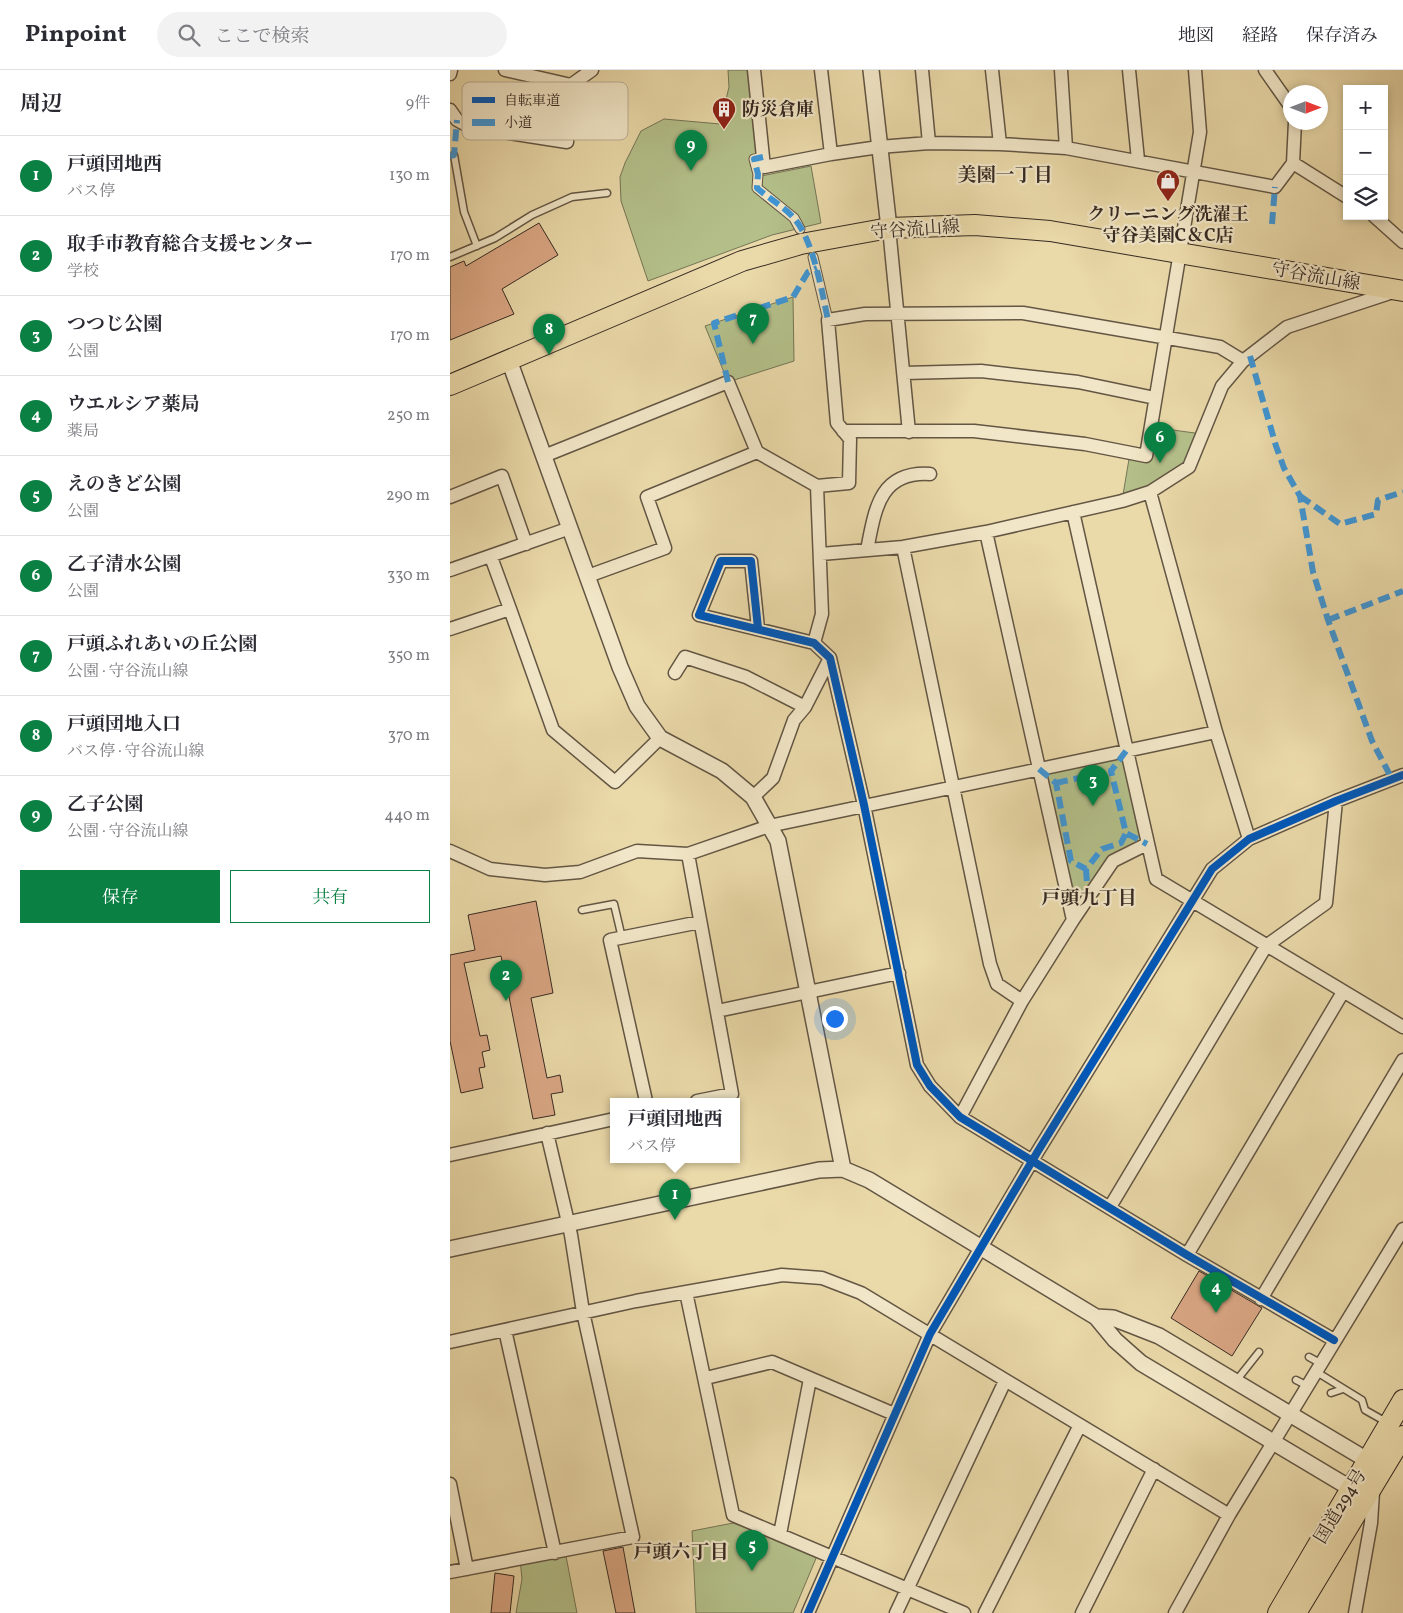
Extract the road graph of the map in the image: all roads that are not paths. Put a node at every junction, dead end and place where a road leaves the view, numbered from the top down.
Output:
1 (451, 70) edge
2 (506, 70) edge
3 (592, 70) edge
4 (754, 70) edge
5 (821, 70) edge
6 (871, 70) edge
7 (922, 70) edge
8 (992, 70) edge
9 (1061, 70) edge
10 (1129, 70) edge
11 (1195, 70) edge
12 (1265, 70) edge
13 (520, 71) edge
14 (450, 74) edge
15 (560, 82) edge
16 (575, 82) edge
17 (1283, 97) edge
18 (450, 110) edge
19 (462, 123) edge
20 (1295, 130) edge
21 (554, 140) edge
22 (567, 140) edge
23 (929, 143) junction
24 (1000, 144) junction
25 (880, 146) junction
26 (1066, 148) junction
27 (831, 154) junction
28 (454, 155) dead end
29 (763, 157) junction
30 (1138, 160) junction
31 (1293, 163) junction
32 (1195, 172) junction
33 (607, 193) dead end
34 (1343, 194) edge
35 (1378, 220) edge
36 (889, 228) junction
37 (1403, 242) edge
38 (805, 243) junction
39 (477, 246) junction
40 (1182, 253) junction
41 (450, 257) edge
42 (1401, 289) edge
43 (897, 313) junction
44 (828, 320) junction
45 (1166, 338) junction
46 (509, 360) junction
47 (1243, 361) junction
48 (904, 373) junction
49 (450, 385) edge
50 (1155, 398) junction
51 (843, 431) junction
52 (909, 432) junction
53 (757, 452) junction
54 (544, 456) junction
55 (930, 474) dead end
56 (817, 486) junction
57 (1150, 492) junction
58 (450, 497) edge
59 (1073, 512) junction
60 (570, 528) junction
61 (986, 532) junction
62 (526, 544) junction
63 (903, 547) junction
64 (867, 550) junction
65 (821, 554) junction
66 (491, 557) junction
67 (450, 570) edge
68 (588, 576) junction
69 (510, 609) junction
70 (758, 628) junction
71 (450, 629) edge
72 (814, 643) junction
73 (830, 658) junction
74 (675, 673) dead end
75 (805, 707) junction
76 (1216, 732) junction
77 (660, 738) junction
78 (1126, 751) junction
79 (1039, 769) junction
80 (1403, 775) edge
81 (954, 787) junction
82 (752, 797) junction
83 (1336, 800) junction
84 (864, 805) junction
85 (769, 826) junction
86 (1249, 839) junction
87 (1147, 844) junction
88 (450, 851) edge
89 (688, 854) junction
90 (1191, 901) junction
91 (582, 910) dead end
92 (1073, 920) junction
93 (700, 922) junction
94 (622, 938) junction
95 (1266, 946) junction
96 (899, 973) junction
97 (807, 992) junction
98 (1343, 992) junction
99 (1022, 1001) junction
100 (717, 1011) junction
101 (1403, 1028) edge
102 (1403, 1060) edge
103 (645, 1098) edge
104 (713, 1098) edge
105 (960, 1117) junction
106 (610, 1120) edge
107 (547, 1133) junction
108 (450, 1155) edge
109 (1032, 1161) junction
110 (843, 1169) junction
111 (1110, 1207) junction
112 (568, 1223) junction
113 (1403, 1230) edge
114 (981, 1248) junction
115 (450, 1249) edge
116 (1187, 1255) junction
117 (686, 1292) junction
118 (1261, 1299) junction
119 (583, 1312) junction
120 (1096, 1317) junction
121 (506, 1330) junction
122 (930, 1334) junction
123 (1334, 1340) junction
124 (450, 1342) edge
125 (1259, 1352) dead end
126 (1315, 1363) junction
127 (706, 1378) junction
128 (810, 1379) junction
129 (1005, 1381) junction
130 (1236, 1381) junction
131 (1344, 1389) junction
132 (1332, 1393) dead end
133 (1403, 1400) edge
134 (1290, 1413) junction
135 (894, 1414) junction
136 (1080, 1425) junction
137 (1396, 1430) edge
138 (1272, 1442) junction
139 (1367, 1460) junction
140 (1154, 1469) junction
141 (450, 1484) edge
142 (1374, 1485) junction
143 (1350, 1488) junction
144 (1228, 1515) junction
145 (780, 1534) junction
146 (555, 1553) junction
147 (832, 1557) junction
148 (467, 1569) junction
149 (450, 1572) edge
150 (906, 1588) junction
151 (959, 1612) edge
152 (808, 1613) edge
153 (896, 1613) edge
154 (985, 1613) edge
155 (1082, 1613) edge
156 (1175, 1613) edge
157 (1278, 1613) edge
158 (1296, 1613) edge
159 (1355, 1613) edge

1 - 14 street
2 - 13 street
3 - 16 street
4 - 29 street
5 - 27 street
6 - 25 street
7 - 23 street
8 - 24 street
9 - 26 street
10 - 30 street
11 - 32 street
12 - 17 street
13 - 15 street
18 - 19 street
20 - 31 street
21 - 22 street
23 - 24 street
23 - 25 street
24 - 26 street
25 - 27 street
25 - 36 street
26 - 30 street
27 - 29 street
28 - 39 lane
29 - 38 street
30 - 32 street
31 - 32 street
31 - 34 street
32 - 40 street
33 - 39 lane
35 - 37 street
36 - 38 main road, 守谷流山線
36 - 40 main road, 守谷流山線
36 - 43 street
38 - 44 street
38 - 46 main road, 守谷流山線
39 - 41 lane
40 - 42 main road, 守谷流山線
40 - 45 street
42 - 47 street
43 - 44 street
43 - 45 street
43 - 48 street
44 - 51 street
45 - 47 street
45 - 50 street
46 - 49 main road, 守谷流山線
46 - 54 street
47 - 57 street
48 - 50 street
48 - 52 street
50 - 52 street
51 - 52 street
51 - 56 street
53 - 54 street
53 - 56 street
53 - 68 street
54 - 60 street
55 - 64 street
56 - 65 street
57 - 59 street
57 - 76 street
58 - 62 street
59 - 61 street
59 - 78 street
60 - 62 street
60 - 68 street
61 - 63 street
61 - 79 street
62 - 66 street
63 - 64 street
63 - 81 street
64 - 65 street
65 - 72 street
66 - 67 street
66 - 69 street
68 - 77 street
69 - 71 street
69 - 77 street
70 - 70 street
70 - 72 street
72 - 73 street
73 - 75 street
73 - 84 street
74 - 75 street
75 - 82 street
76 - 78 street
76 - 86 street
77 - 82 street
78 - 79 street
78 - 87 street
79 - 81 street
79 - 92 street
80 - 83 street
81 - 84 street
81 - 99 street
82 - 85 street
83 - 86 street
83 - 95 street
84 - 85 street
84 - 96 street
85 - 89 street
85 - 97 street
86 - 90 street
87 - 90 street
87 - 92 street
88 - 89 street
89 - 93 street
90 - 95 street
90 - 109 street
91 - 94 lane
92 - 99 street
93 - 94 street
93 - 100 street
94 - 103 street
95 - 98 street
95 - 111 street
96 - 97 street
96 - 105 street
97 - 100 street
97 - 110 street
98 - 101 street
98 - 116 street
99 - 105 street
100 - 104 street
102 - 118 street
105 - 109 street
106 - 107 street
107 - 108 street
107 - 112 street
109 - 111 street
109 - 114 street
110 - 112 street
110 - 114 street
111 - 116 street
112 - 115 street
112 - 119 street
113 - 123 street
114 - 120 street
114 - 122 street
116 - 118 street
117 - 119 street
117 - 122 street
117 - 127 street
118 - 123 street
119 - 121 street
119 - 146 street
120 - 130 street
120 - 138 street
121 - 124 street
121 - 146 street
122 - 129 street
122 - 135 street
123 - 126 street
125 - 130 lane
126 - 131 lane
126 - 134 street
127 - 128 street
127 - 145 street
128 - 135 street
128 - 145 street
129 - 136 street
129 - 150 street
130 - 134 street
131 - 132 lane
131 - 137 lane
133 - 137 main road, 国道294号
134 - 138 street
134 - 139 street
135 - 147 street
136 - 140 street
136 - 154 street
137 - 139 main road, 国道294号
137 - 142 main road, 国道294号
138 - 143 street
138 - 144 street
139 - 142 street
139 - 143 main road, 国道294号
140 - 144 street
140 - 155 street
141 - 148 street
142 - 143 street
142 - 158 main road, 国道294号
142 - 159 street
143 - 157 main road, 国道294号
144 - 156 street
145 - 147 street
146 - 148 street
147 - 150 street
147 - 152 street
148 - 149 street
150 - 151 street
150 - 153 street

